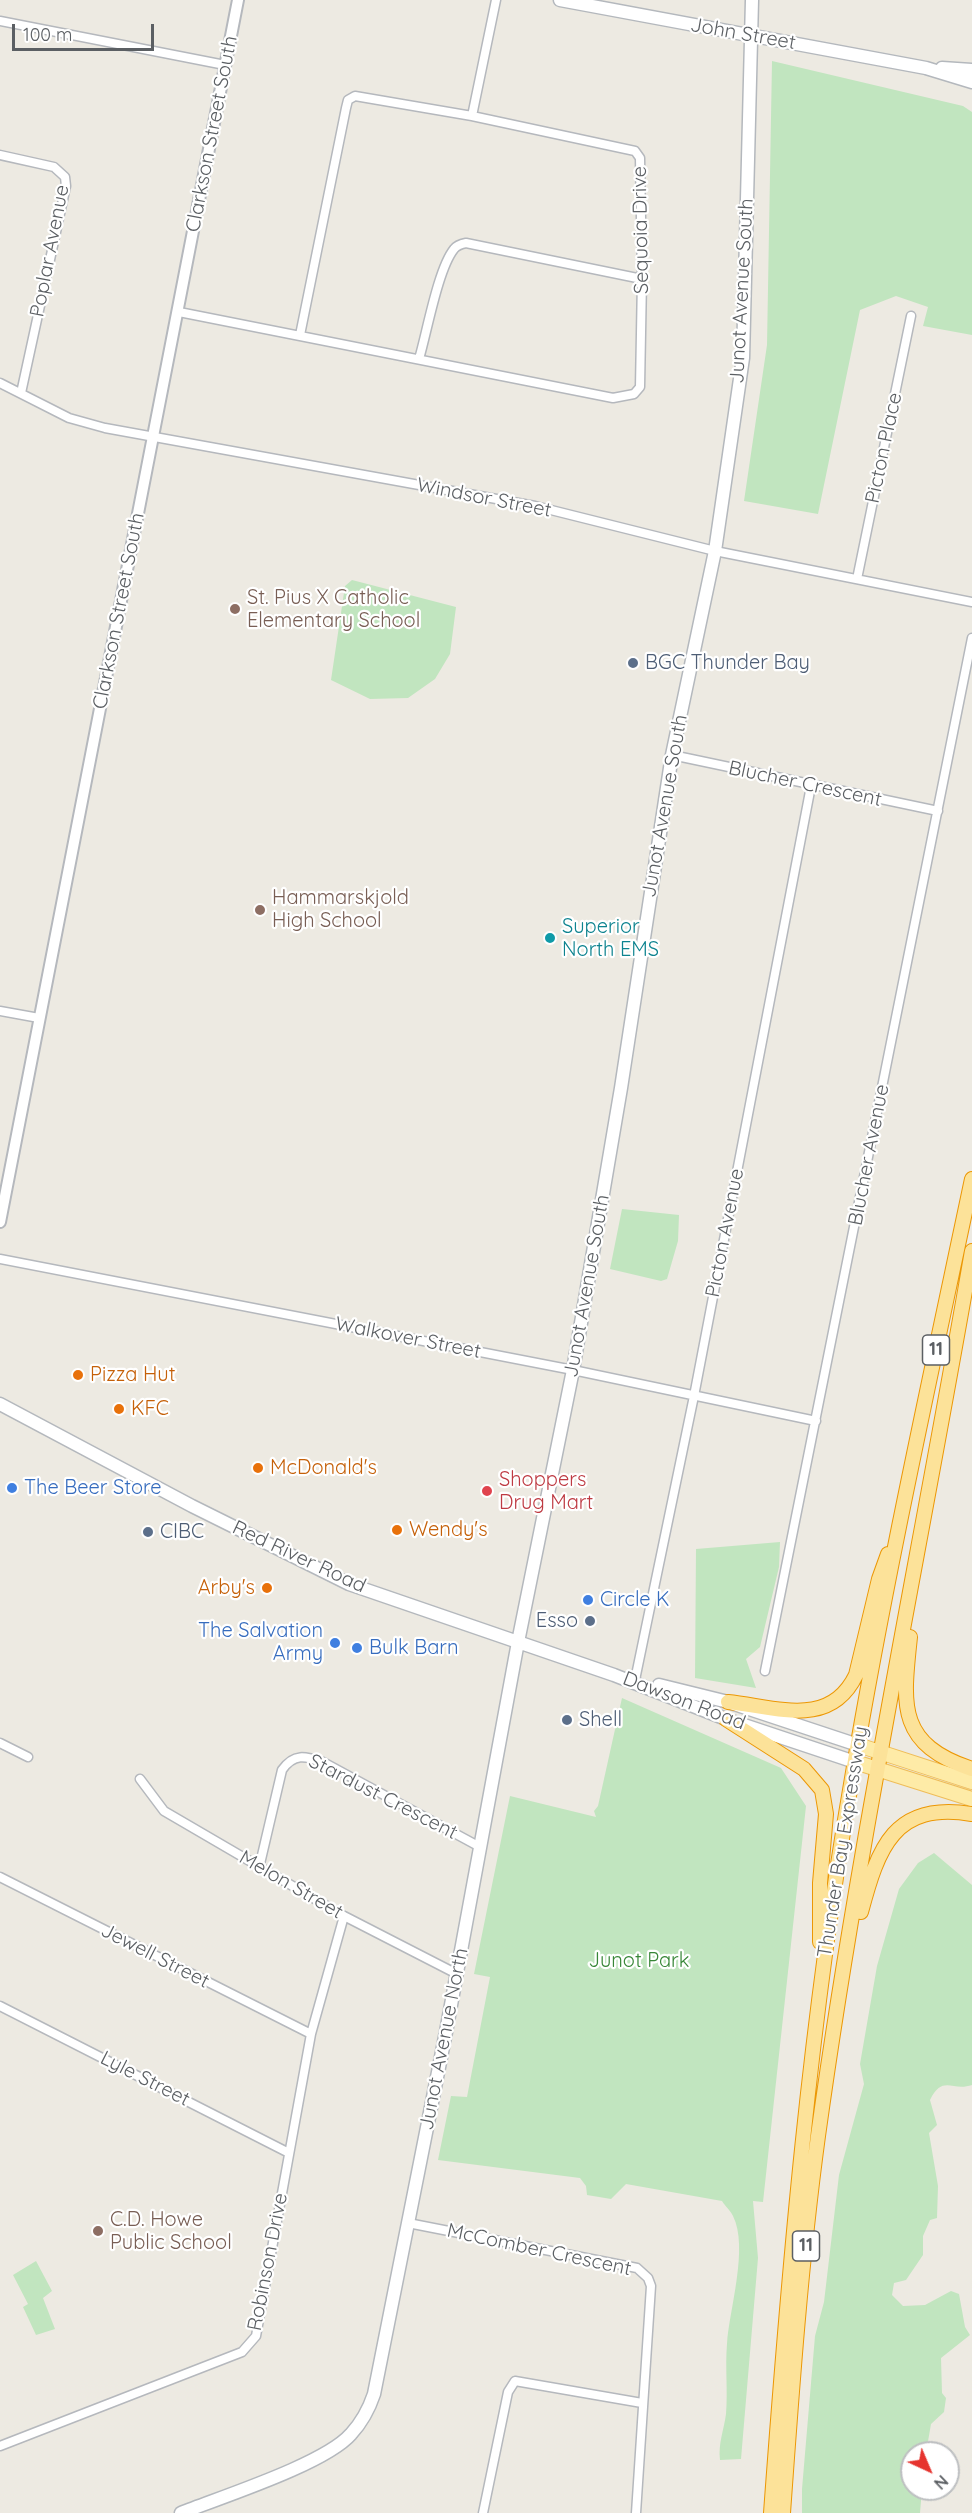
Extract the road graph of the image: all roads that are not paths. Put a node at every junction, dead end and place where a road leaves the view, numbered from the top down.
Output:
1 (238, 0) edge
2 (496, 0) edge
3 (560, 0) edge
4 (752, 0) edge
5 (0, 21) edge
6 (751, 36) junction
7 (225, 65) junction
8 (926, 68) junction
9 (972, 70) edge
10 (972, 82) edge
11 (472, 116) junction
12 (0, 155) edge
13 (642, 279) junction
14 (179, 312) junction
15 (911, 316) dead end
16 (300, 335) junction
17 (419, 359) junction
18 (0, 383) edge
19 (21, 393) junction
20 (153, 439) junction
21 (715, 551) junction
22 (857, 579) junction
23 (972, 602) edge
24 (972, 638) edge
25 (672, 755) junction
26 (811, 786) junction
27 (938, 811) junction
28 (0, 1011) edge
29 (39, 1018) junction
30 (972, 1179) edge
31 (0, 1222) edge
32 (972, 1251) edge
33 (0, 1259) edge
34 (573, 1370) junction
35 (694, 1396) junction
36 (0, 1404) edge
37 (816, 1421) junction
38 (901, 1522) junction
39 (922, 1536) junction
40 (518, 1642) junction
41 (765, 1671) dead end
42 (614, 1675) junction
43 (635, 1680) junction
44 (728, 1702) junction
45 (726, 1719) junction
46 (0, 1743) edge
47 (858, 1745) junction
48 (880, 1753) junction
49 (28, 1757) dead end
50 (855, 1762) junction
51 (972, 1769) edge
52 (877, 1770) junction
53 (140, 1779) dead end
54 (972, 1782) edge
55 (972, 1800) edge
56 (972, 1814) edge
57 (480, 1847) junction
58 (259, 1868) junction
59 (0, 1877) edge
60 (344, 1916) junction
61 (457, 1974) junction
62 (843, 1981) junction
63 (820, 1987) junction
64 (0, 2006) edge
65 (311, 2034) junction
66 (289, 2153) junction
67 (408, 2223) junction
68 (642, 2403) junction
69 (0, 2446) edge
70 (181, 2513) edge
71 (483, 2513) edge
72 (636, 2513) edge
73 (771, 2513) edge
74 (783, 2513) edge

1 - 7 street, Clarkson Street South
2 - 11 street
3 - 6 main road, John Street
4 - 6 main road, Junot Avenue South
5 - 7 street
6 - 8 main road, John Street
6 - 21 main road, Junot Avenue South
7 - 14 street, Clarkson Street South
8 - 9 main road, John Street
8 - 10 main road, John Street
11 - 13 street, Sequoia Drive
11 - 16 street, Sequoia Drive
12 - 19 street, Poplar Avenue
13 - 17 street
13 - 17 street, Sequoia Drive
14 - 16 street, Sequoia Drive
14 - 20 street, Clarkson Street South
15 - 22 street, Picton Place
16 - 17 street, Sequoia Drive
18 - 19 street, Windsor Street
19 - 20 street, Windsor Street
20 - 21 street, Windsor Street
20 - 29 street, Clarkson Street South
21 - 22 street, Windsor Street
21 - 25 main road, Junot Avenue South
22 - 23 street, Windsor Street
24 - 27 street, Blucher Avenue
25 - 26 street, Blucher Crescent
25 - 34 main road, Junot Avenue South
26 - 27 street, Blucher Crescent
26 - 35 street, Picton Avenue
27 - 37 street, Blucher Avenue
28 - 29 street
29 - 31 street, Clarkson Street South
30 - 38 highway, Thunder Bay Expressway / 11
32 - 39 highway, Thunder Bay Expressway / 11
33 - 34 street, Walkover Street
34 - 35 street, Walkover Street
34 - 40 main road, Junot Avenue South
35 - 37 street, Walkover Street
35 - 43 street, Picton Avenue
36 - 40 main road, Red River Road
37 - 41 street, Blucher Avenue
38 - 44 highway
38 - 47 highway, Thunder Bay Expressway / 11
39 - 48 highway, Thunder Bay Expressway / 11
39 - 51 highway
40 - 42 main road, Red River Road
40 - 57 main road, Junot Avenue North
42 - 43 main road, Dawson Road
42 - 45 main road, Dawson Road
43 - 44 main road, Dawson Road
44 - 47 main road, Dawson Road
45 - 50 main road, Dawson Road
45 - 63 highway
46 - 49 street
47 - 48 main road, Dawson Road
47 - 50 highway, Thunder Bay Expressway / 11
48 - 52 highway, Thunder Bay Expressway / 11
48 - 54 main road, Dawson Road
50 - 52 main road, Dawson Road
50 - 63 highway, Thunder Bay Expressway / 11
52 - 55 main road, Dawson Road
52 - 62 highway, Thunder Bay Expressway / 11
53 - 58 street, Melon Street
56 - 62 highway
57 - 58 street, Stardust Crescent
57 - 61 main road, Junot Avenue North
58 - 60 street, Melon Street
59 - 65 street, Jewell Street
60 - 61 street, Melon Street
60 - 65 street, Robinson Drive
61 - 67 main road, Junot Avenue North
62 - 74 highway, Thunder Bay Expressway / 11
63 - 73 highway, Thunder Bay Expressway / 11
64 - 66 street, Lyle Street
65 - 66 street, Robinson Drive
66 - 69 street, Robinson Drive
67 - 68 street, McComber Crescent
67 - 70 main road, Junot Avenue North
68 - 71 street
68 - 72 street, McComber Crescent

